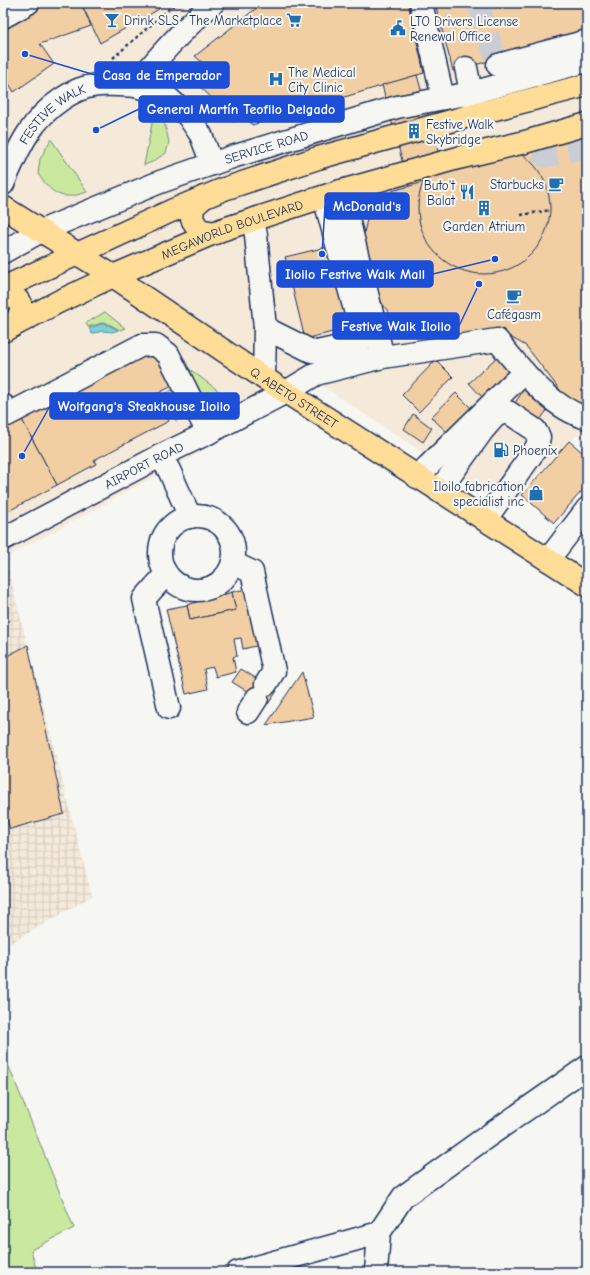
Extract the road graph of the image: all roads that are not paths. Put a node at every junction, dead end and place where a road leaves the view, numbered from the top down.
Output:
1 (28, 3) edge
2 (213, 3) edge
3 (421, 3) edge
4 (3, 17) edge
5 (587, 41) edge
6 (587, 61) edge
7 (466, 68) dead end
8 (502, 79) junction
9 (587, 85) edge
10 (136, 86) junction
11 (471, 93) junction
12 (443, 98) junction
13 (476, 114) junction
14 (587, 124) edge
15 (212, 164) junction
16 (3, 184) edge
17 (332, 194) junction
18 (204, 197) junction
19 (3, 207) edge
20 (253, 220) junction
21 (41, 231) junction
22 (215, 233) junction
23 (3, 252) edge
24 (76, 254) junction
25 (113, 276) junction
26 (3, 288) edge
27 (3, 292) edge
28 (7, 328) edge
29 (265, 328) junction
30 (383, 357) junction
31 (524, 372) junction
32 (264, 378) junction
33 (286, 392) junction
34 (3, 406) edge
35 (587, 418) edge
36 (208, 433) junction
37 (160, 456) junction
38 (417, 477) junction
39 (439, 491) junction
40 (587, 509) edge
41 (190, 517) junction
42 (484, 520) junction
43 (3, 539) edge
44 (548, 560) junction
45 (233, 563) junction
46 (166, 574) junction
47 (587, 586) edge
48 (257, 698) dead end
49 (169, 708) dead end
50 (587, 1067) edge
51 (379, 1233) junction
52 (238, 1272) edge
53 (376, 1272) edge

1 - 4 street
2 - 10 street
3 - 12 street
5 - 8 street
6 - 8 street, SERVICE ROAD
7 - 11 street
8 - 9 main road
8 - 11 street, SERVICE ROAD
8 - 13 main road
10 - 15 street, FESTIVE WALK
10 - 16 street, FESTIVE WALK
11 - 12 street, SERVICE ROAD
11 - 13 street
12 - 15 street, SERVICE ROAD
13 - 18 main road
14 - 17 main road, MEGAWORLD BOULEVARD
15 - 21 street, SERVICE ROAD
17 - 20 main road, MEGAWORLD BOULEVARD
17 - 29 street
17 - 30 street
18 - 22 main road
18 - 24 main road
19 - 21 main road, Q. ABETO STREET
20 - 22 main road, MEGAWORLD BOULEVARD
20 - 29 street
21 - 23 street, SERVICE ROAD
21 - 24 main road, Q. ABETO STREET
22 - 25 main road, MEGAWORLD BOULEVARD
24 - 25 main road, Q. ABETO STREET
24 - 26 main road
25 - 28 main road, MEGAWORLD BOULEVARD
25 - 32 main road, Q. ABETO STREET
27 - 28 main road
29 - 32 street
30 - 31 street, AIRPORT ROAD
30 - 33 street, AIRPORT ROAD
31 - 35 street
31 - 38 street
32 - 33 main road, Q. ABETO STREET
33 - 36 street, AIRPORT ROAD
33 - 38 main road, Q. ABETO STREET
34 - 36 street
36 - 37 street, AIRPORT ROAD
37 - 41 street
37 - 43 street, AIRPORT ROAD
38 - 39 main road, Q. ABETO STREET
39 - 42 main road, Q. ABETO STREET
39 - 42 street
40 - 44 street
41 - 45 street
41 - 46 street
42 - 44 main road, Q. ABETO STREET
44 - 47 main road, Q. ABETO STREET
45 - 46 street
45 - 48 street
46 - 49 street
50 - 51 street
51 - 52 street
51 - 53 street

